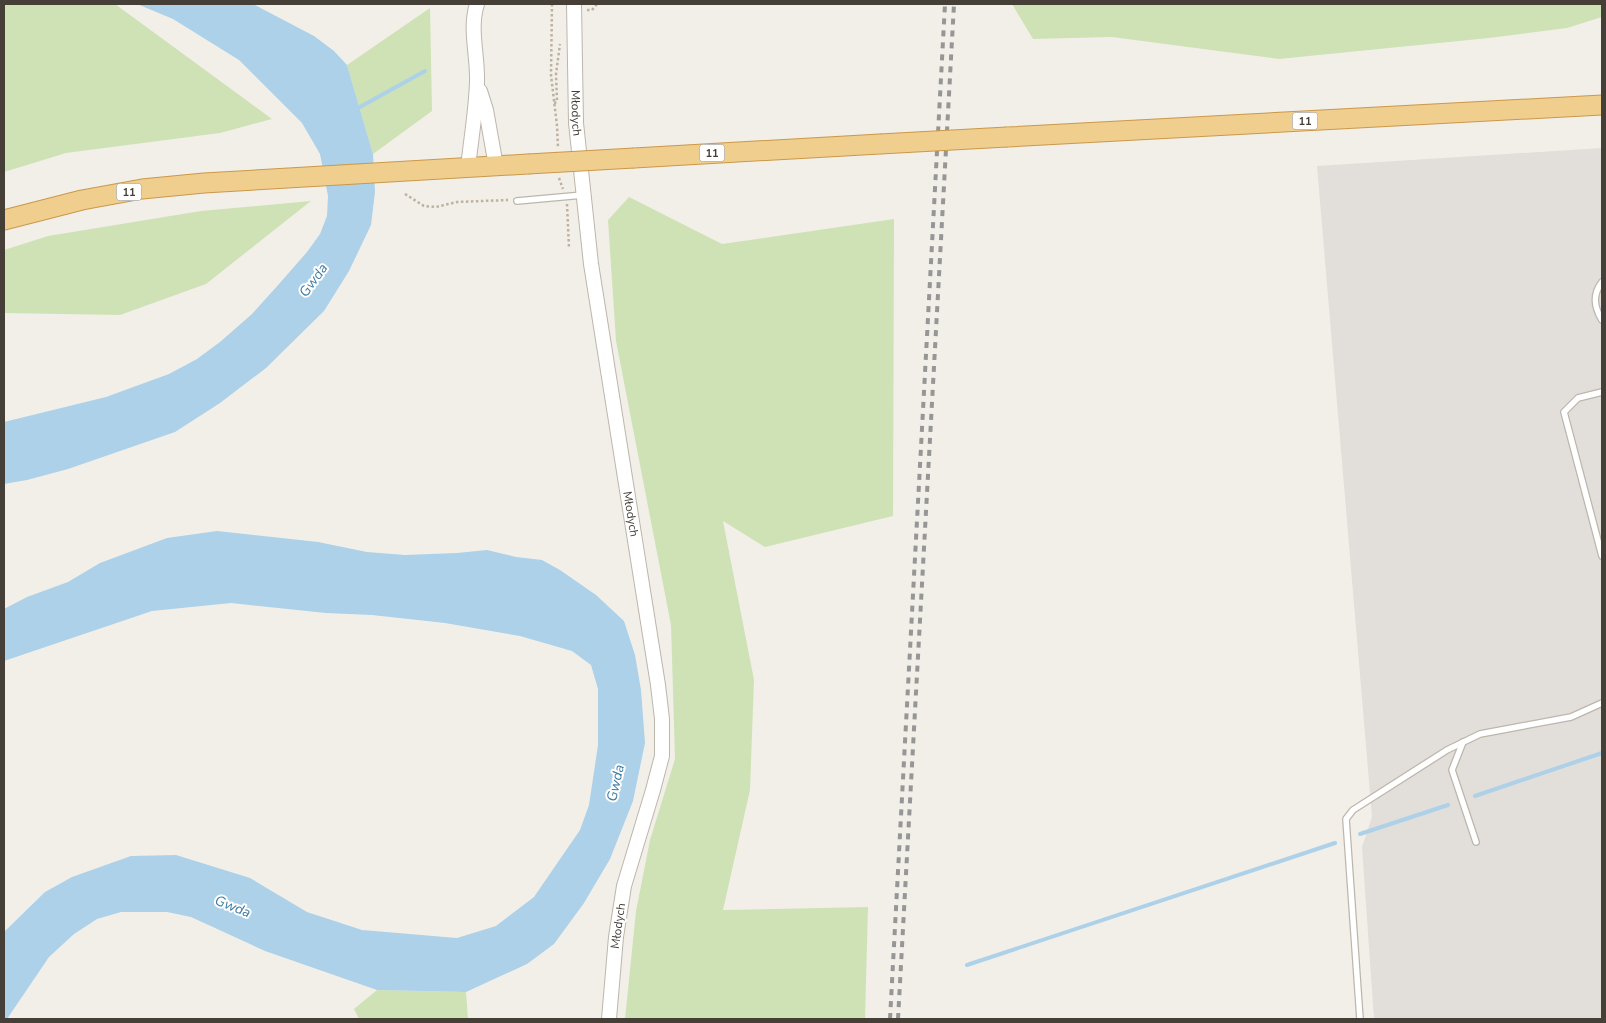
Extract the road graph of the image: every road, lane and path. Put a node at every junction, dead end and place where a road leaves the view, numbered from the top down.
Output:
1 (477, 4) edge
2 (552, 4) edge
3 (574, 4) edge
4 (478, 80) junction
5 (1602, 105) edge
6 (558, 152) dead end
7 (496, 166) junction
8 (468, 168) junction
9 (559, 177) dead end
10 (405, 194) dead end
11 (583, 195) junction
12 (566, 197) junction
13 (517, 200) joint
14 (4, 220) edge
15 (569, 248) dead end
16 (1602, 282) edge
17 (1602, 320) edge
18 (1602, 392) edge
19 (1602, 556) edge
20 (1602, 703) edge
21 (1463, 742) junction
22 (1476, 842) dead end
23 (609, 1019) edge
24 (1360, 1019) edge

1 - 4 street
2 - 6 path
3 - 11 street, Młodych
4 - 7 street
4 - 8 street
5 - 7 highway, 11, bridge
7 - 8 highway, 11
8 - 14 highway, 11
9 - 12 path
10 - 13 path
11 - 12 lane
11 - 23 street, Młodych
12 - 13 lane
12 - 15 path
16 - 17 lane
18 - 19 lane
20 - 21 lane
21 - 22 lane
21 - 24 lane

